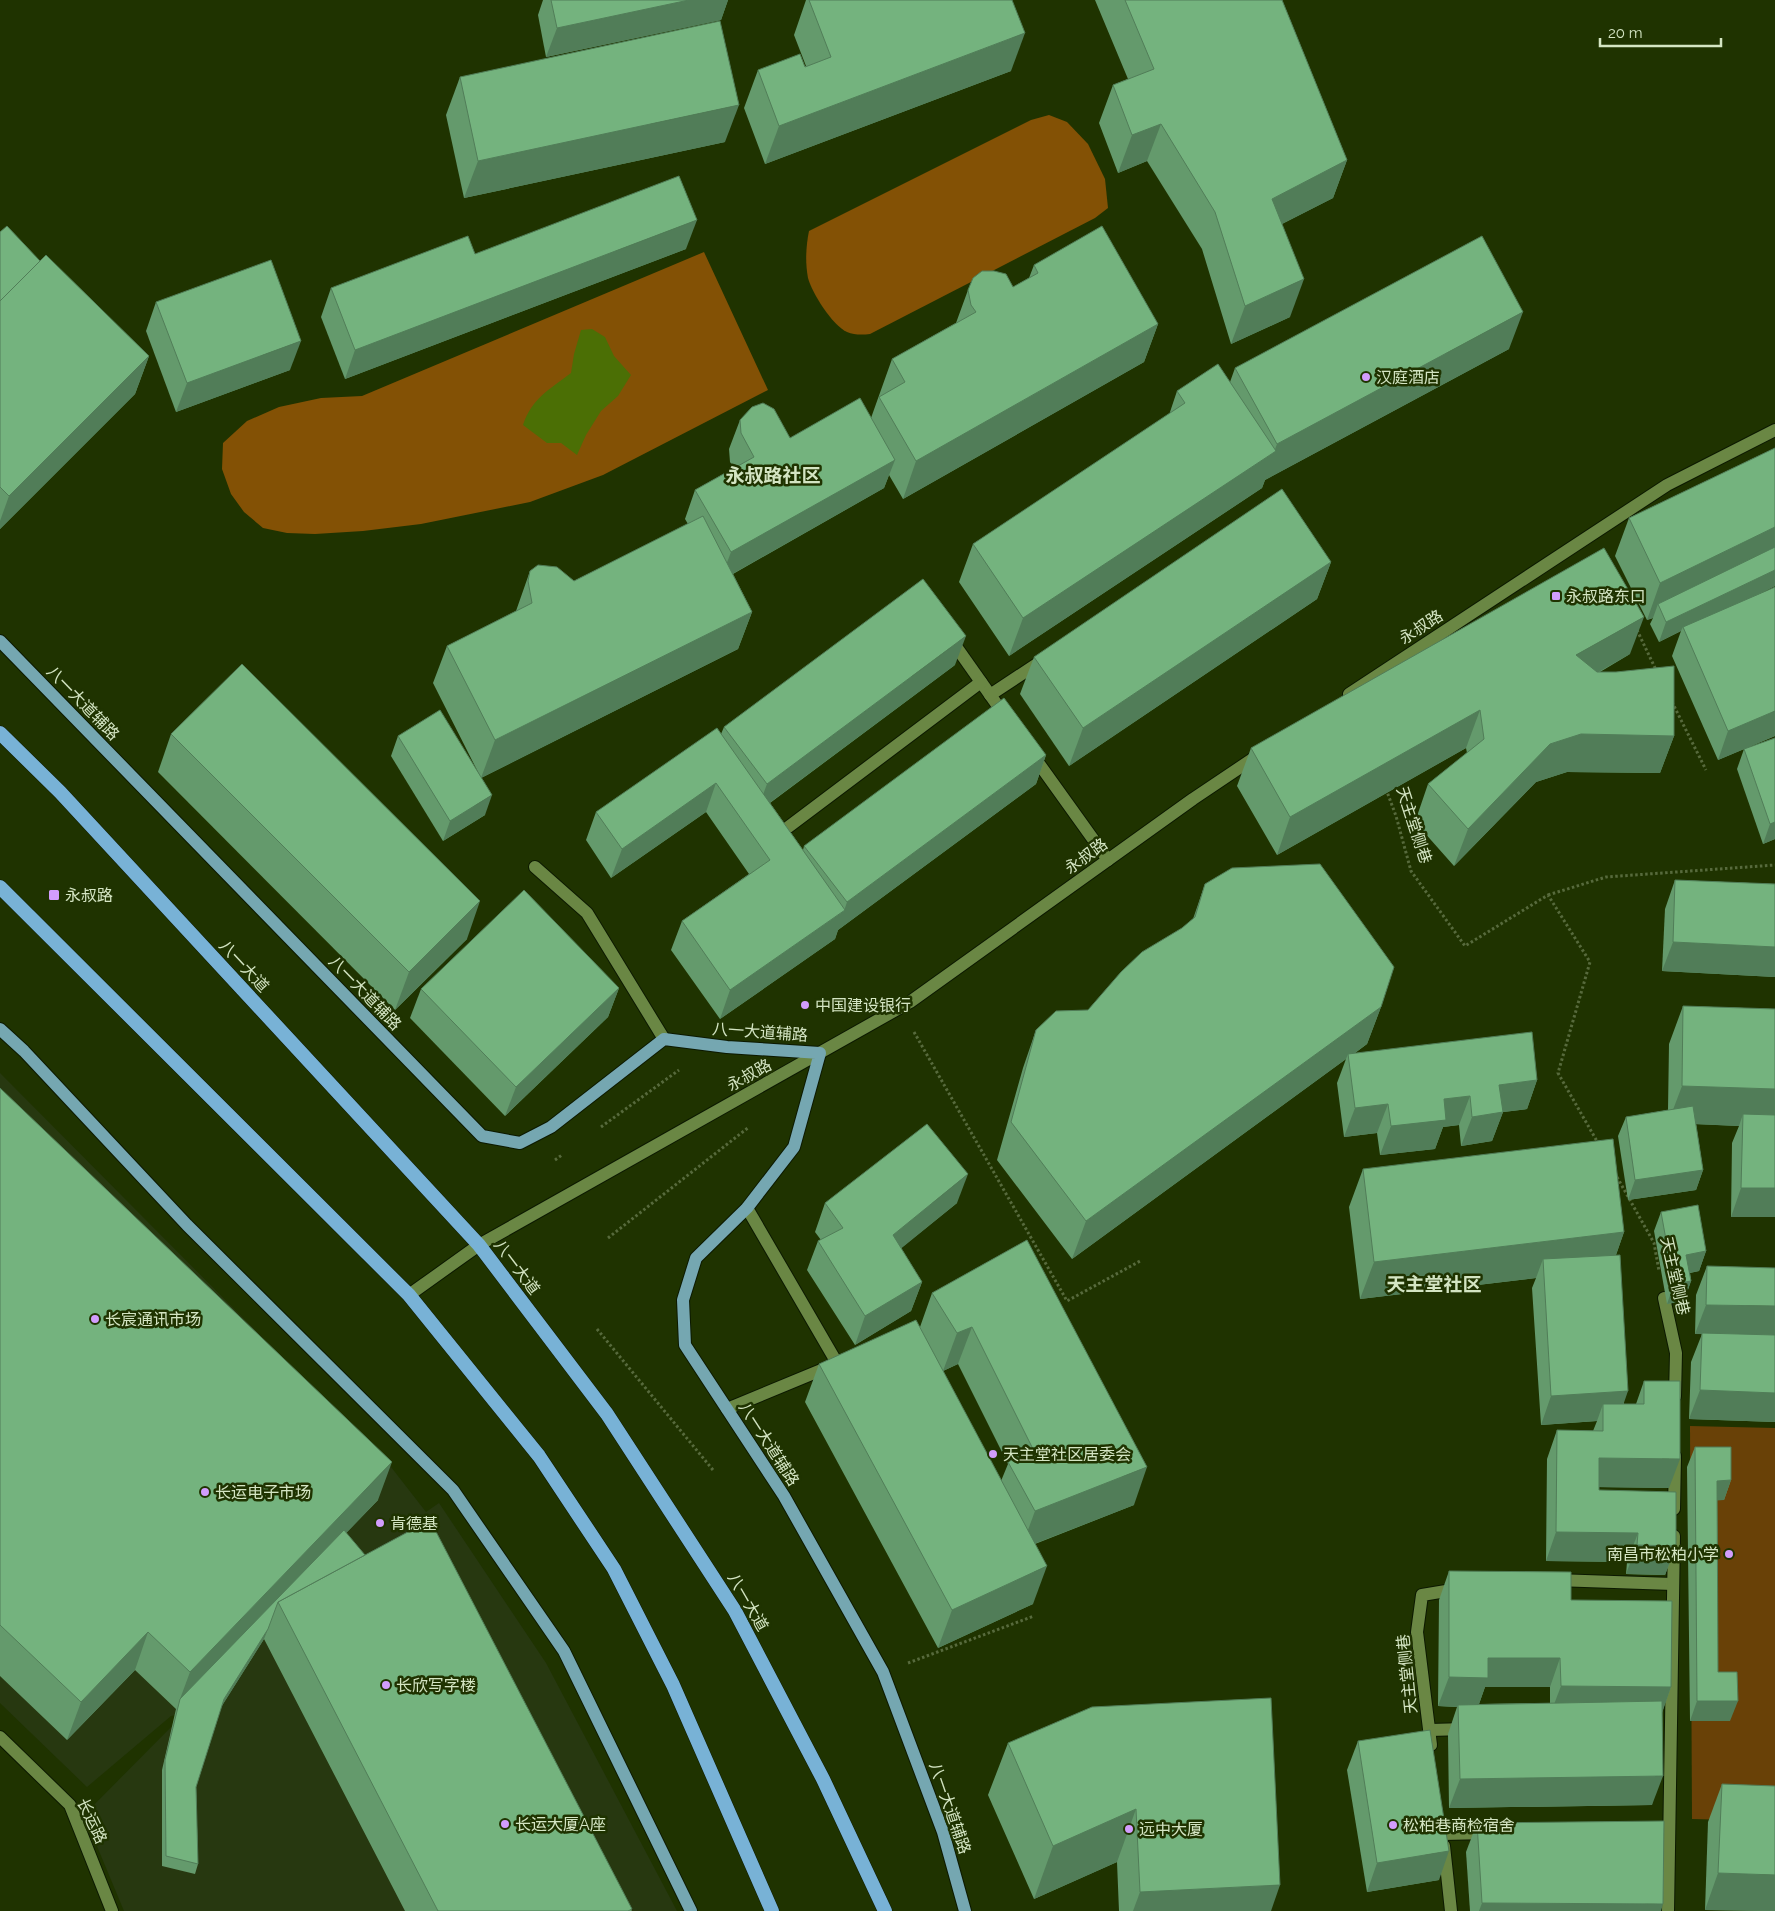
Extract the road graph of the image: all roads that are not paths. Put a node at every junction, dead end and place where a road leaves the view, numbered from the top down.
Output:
1 (1775, 430) edge
2 (942, 627) edge
3 (0, 641) edge
4 (1056, 652) edge
5 (981, 682) junction
6 (990, 695) junction
7 (1335, 704) edge
8 (1012, 727) edge
9 (0, 733) edge
10 (1024, 742) edge
11 (1272, 746) edge
12 (775, 837) edge
13 (1108, 860) junction
14 (535, 867) dead end
15 (0, 887) edge
16 (0, 1029) edge
17 (664, 1039) junction
18 (820, 1053) junction
19 (746, 1208) junction
20 (478, 1245) junction
21 (409, 1295) junction
22 (1664, 1298) road end
23 (727, 1409) junction
24 (1675, 1411) edge
25 (1675, 1440) edge
26 (1545, 1580) edge
27 (1673, 1584) junction
28 (1469, 1588) edge
29 (1478, 1729) edge
30 (1430, 1730) junction
31 (0, 1737) edge
32 (1433, 1758) edge
33 (1502, 1833) edge
34 (112, 1911) edge
35 (691, 1911) edge
36 (772, 1911) edge
37 (885, 1911) edge
38 (965, 1911) edge
39 (1452, 1911) edge
40 (1668, 1911) edge

1 - 7 street, 永叔路
2 - 5 street
3 - 17 main road, 八一大道辅路
4 - 6 street
5 - 6 street
5 - 12 street
6 - 8 street
9 - 20 highway, 八一大道
10 - 13 street
11 - 13 street, 永叔路
13 - 18 street, 永叔路
14 - 17 street
15 - 21 highway
16 - 35 main road
17 - 18 main road, 八一大道辅路
18 - 19 main road, 八一大道辅路
18 - 20 street, 永叔路
19 - 23 main road, 八一大道辅路
19 - 23 street
20 - 21 street, 永叔路
20 - 37 highway, 八一大道
21 - 36 highway
22 - 24 street, 天主堂侧巷
23 - 38 main road, 八一大道辅路
25 - 27 street
26 - 27 street
27 - 40 street
28 - 30 street, 天主堂侧巷
29 - 30 street
30 - 32 street, 天主堂侧巷
31 - 34 street, 长运路
33 - 39 street

